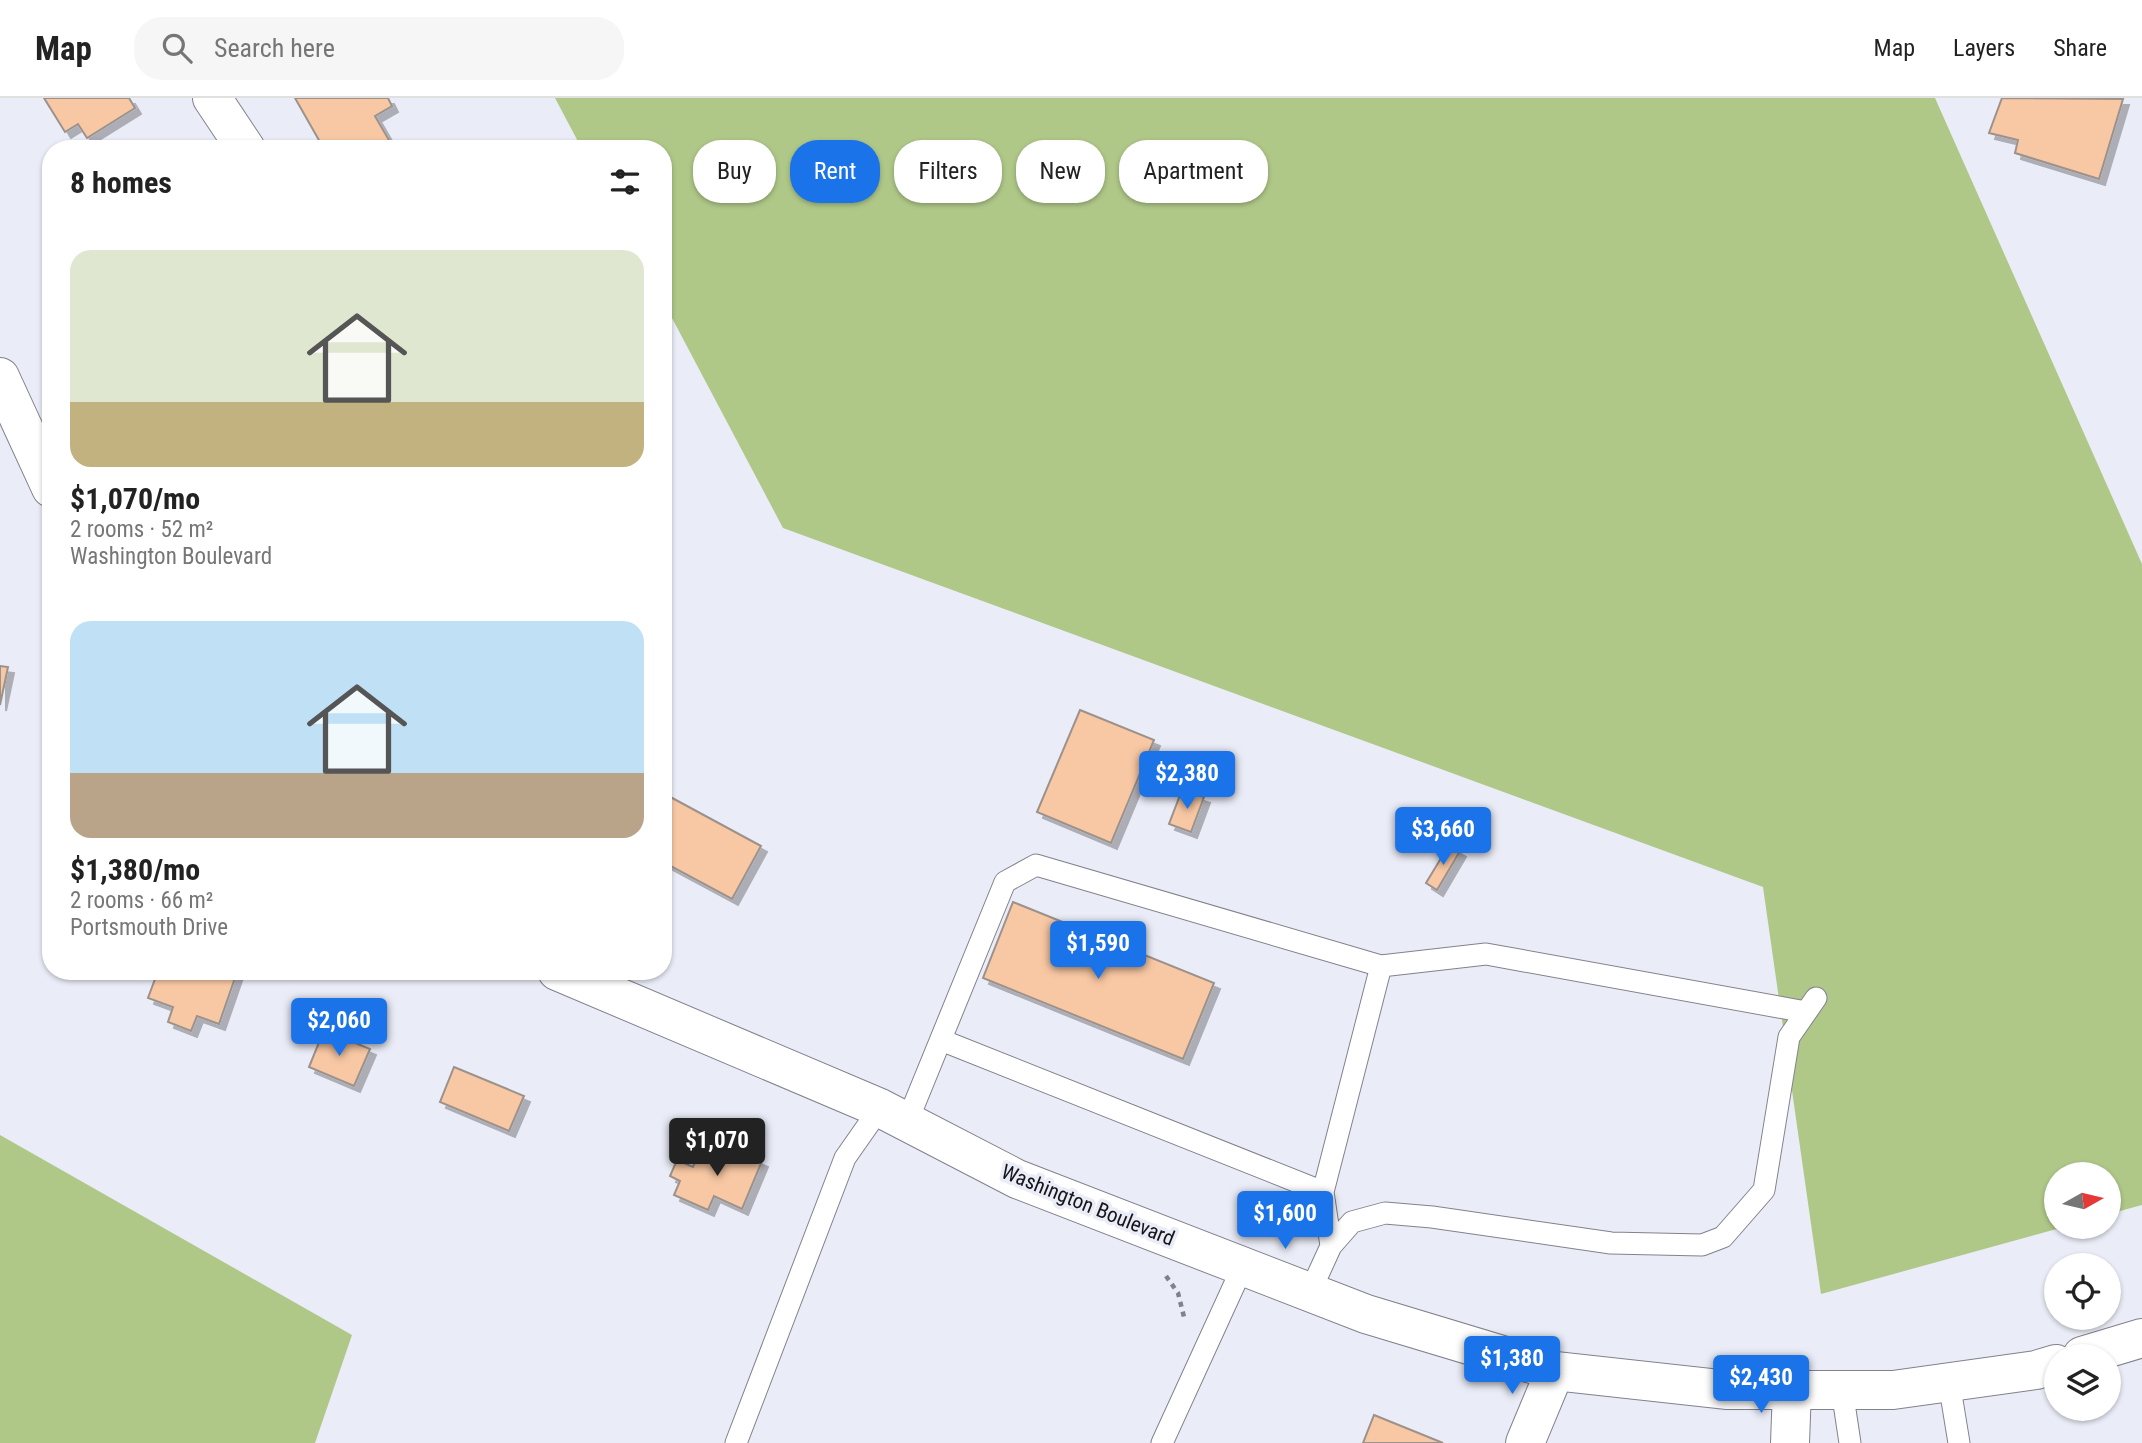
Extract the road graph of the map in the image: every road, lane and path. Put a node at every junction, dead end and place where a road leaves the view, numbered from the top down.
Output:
1 (212, 98) edge
2 (240, 140) edge
3 (1, 383) edge
4 (42, 469) edge
5 (1381, 966) junction
6 (578, 980) edge
7 (940, 1041) junction
8 (894, 1115) junction
9 (1323, 1192) junction
10 (1331, 1247) junction
11 (1243, 1266) junction
12 (1310, 1292) junction
13 (2142, 1338) edge
14 (2121, 1344) edge
15 (2044, 1368) edge
16 (1555, 1371) junction
17 (1949, 1382) junction
18 (1792, 1390) junction
19 (1842, 1390) junction
20 (736, 1443) edge
21 (1162, 1443) edge
22 (1525, 1443) edge
23 (1790, 1443) edge
24 (1850, 1443) edge
25 (1959, 1443) edge

1 - 2 street
3 - 4 street
5 - 7 lane
5 - 9 lane
5 - 10 lane
6 - 8 street, Washington Boulevard
7 - 8 lane
7 - 9 lane
8 - 11 street, Washington Boulevard
8 - 20 lane
9 - 10 lane
10 - 12 lane
11 - 12 street, Washington Boulevard
11 - 21 lane
12 - 16 street, Washington Boulevard
13 - 14 street
15 - 17 street, Washington Boulevard
16 - 18 street, Washington Boulevard
16 - 22 street
17 - 19 street, Washington Boulevard
17 - 25 lane
18 - 19 street, Washington Boulevard
18 - 23 street
19 - 24 lane

